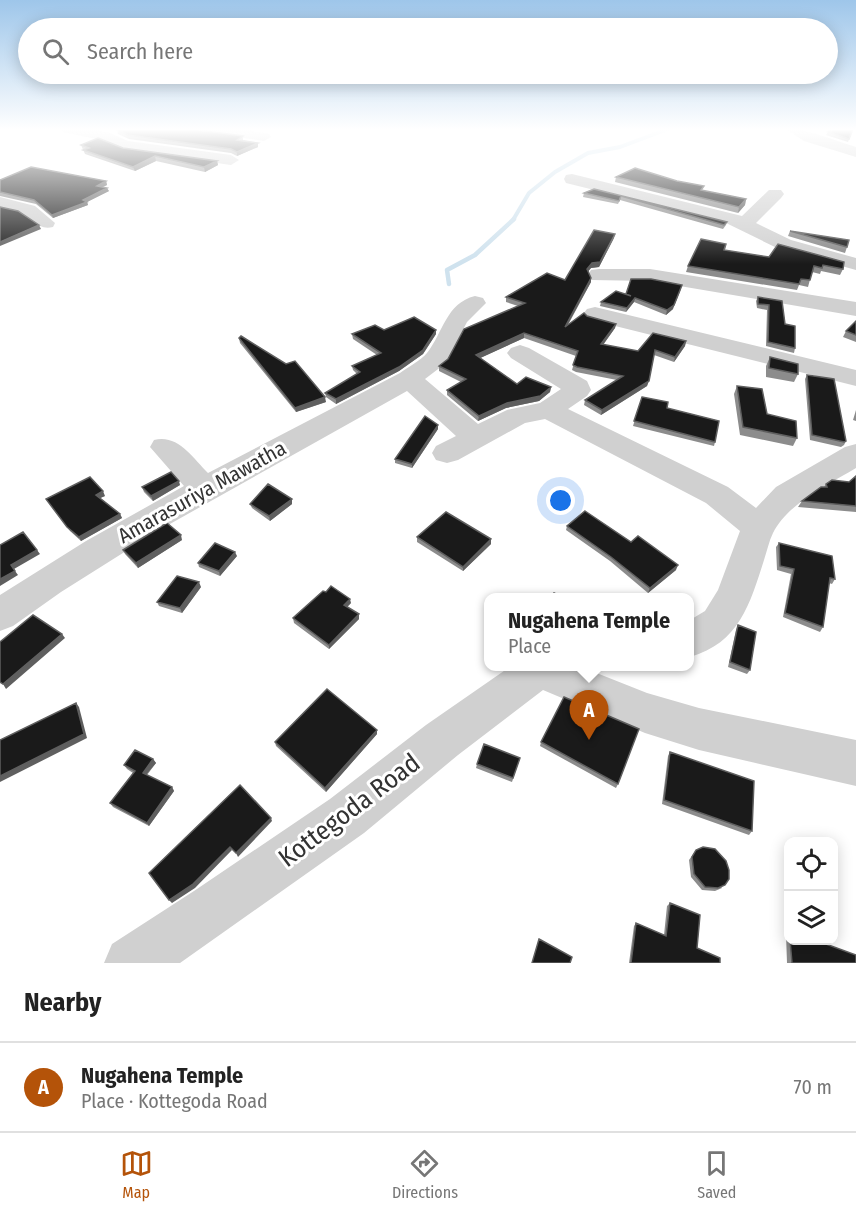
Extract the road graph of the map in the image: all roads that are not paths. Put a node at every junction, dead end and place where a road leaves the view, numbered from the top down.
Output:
1 (572, 179) dead end
2 (775, 194) dead end
3 (0, 202) edge
4 (20, 208) junction
5 (0, 214) edge
6 (46, 223) dead end
7 (745, 224) junction
8 (856, 264) edge
9 (598, 275) dead end
10 (475, 303) dead end
11 (856, 309) edge
12 (595, 314) dead end
13 (520, 353) dead end
14 (856, 378) edge
15 (409, 379) junction
16 (548, 410) junction
17 (476, 438) junction
18 (165, 447) dead end
19 (447, 453) dead end
20 (856, 454) edge
21 (205, 489) junction
22 (758, 527) junction
23 (0, 615) edge
24 (694, 638) edge
25 (548, 671) edge
26 (562, 671) edge
27 (856, 763) edge
28 (131, 963) edge

1 - 7 street
2 - 7 street
3 - 4 street
4 - 5 street
4 - 6 street
7 - 8 street
9 - 11 street
10 - 15 street, Amarasuriya Mawatha
12 - 14 street
13 - 16 street
15 - 17 street
15 - 21 street, Amarasuriya Mawatha
16 - 17 street
16 - 22 street
17 - 19 street
18 - 21 street
20 - 22 street
21 - 23 street, Amarasuriya Mawatha
22 - 24 street
25 - 28 street, Kottegoda Road
26 - 27 street

